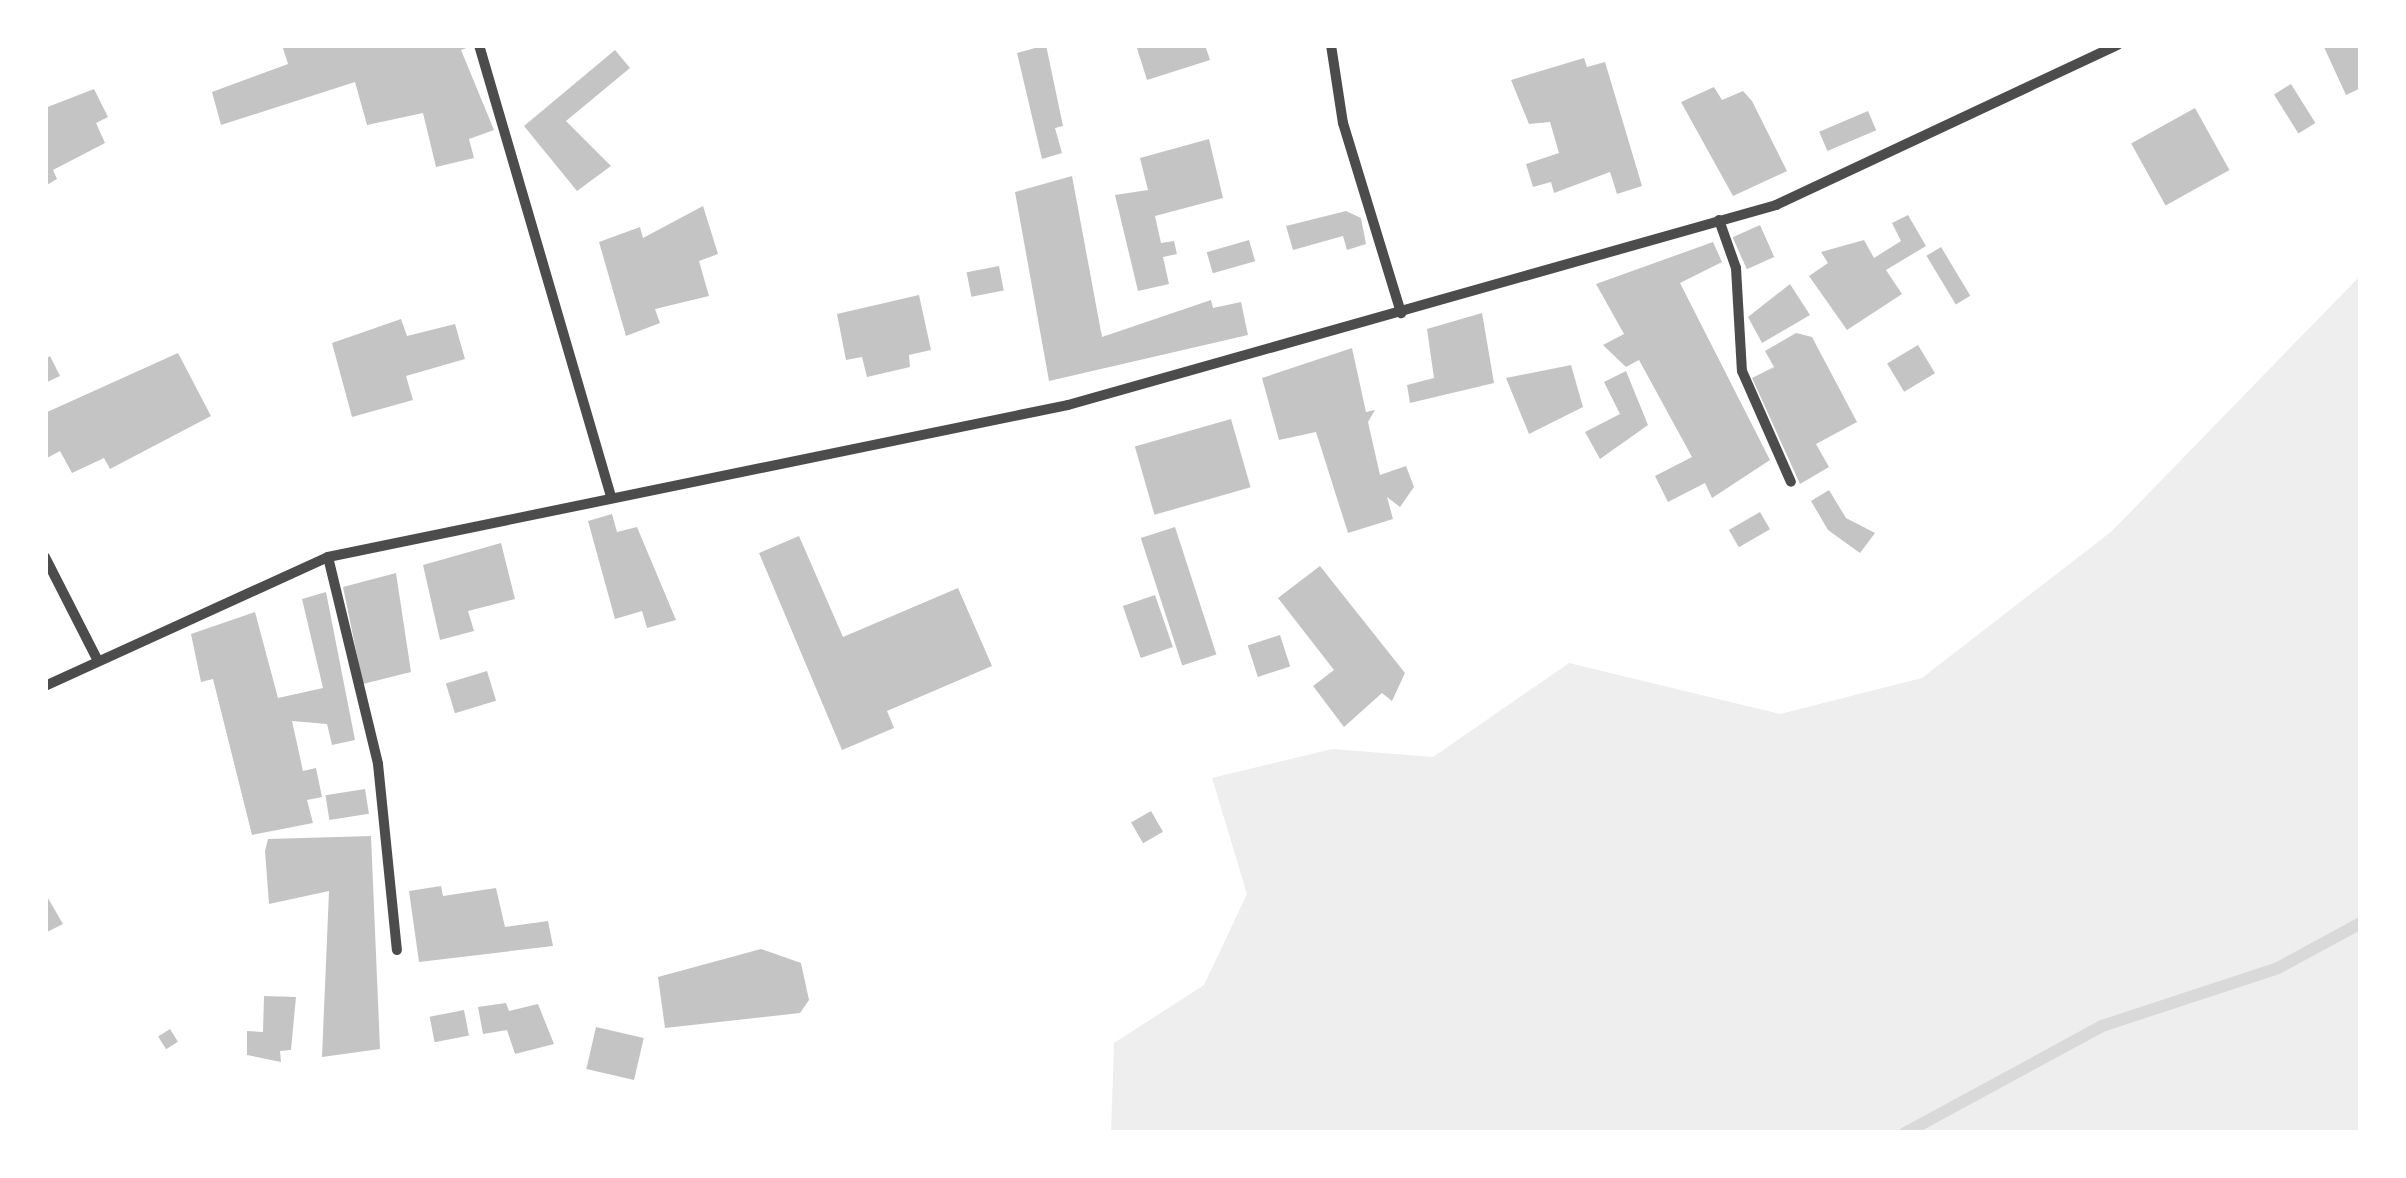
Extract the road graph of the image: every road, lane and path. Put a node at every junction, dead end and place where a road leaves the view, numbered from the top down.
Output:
1 (478, 45) edge
2 (1331, 45) edge
3 (2117, 45) edge
4 (1720, 220) junction
5 (1401, 313) junction
6 (1791, 482) dead end
7 (611, 497) junction
8 (45, 557) edge
9 (328, 557) junction
10 (96, 659) junction
11 (45, 686) edge
12 (396, 950) dead end

1 - 7 street
2 - 5 street
3 - 4 street
4 - 5 street
4 - 6 street
5 - 7 street
7 - 9 street
8 - 10 street
9 - 10 street
9 - 12 street
10 - 11 street

